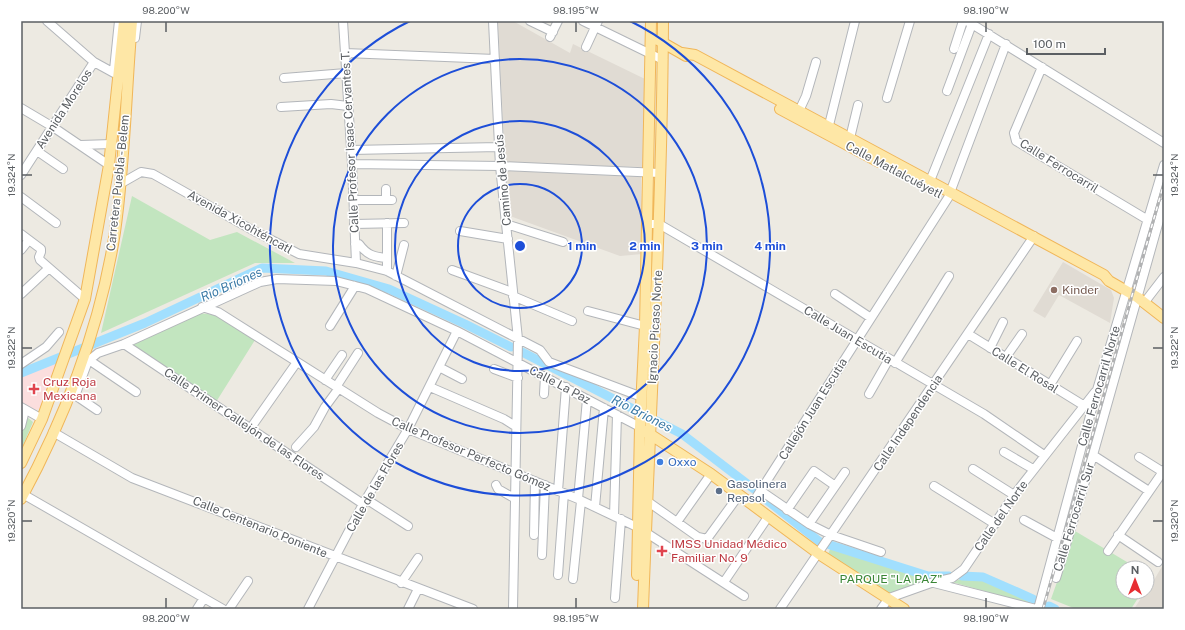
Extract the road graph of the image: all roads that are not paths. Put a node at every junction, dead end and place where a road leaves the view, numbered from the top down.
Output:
1 (47, 21) edge
2 (118, 21) edge
3 (124, 21) edge
4 (132, 21) edge
5 (137, 21) edge
6 (343, 21) edge
7 (492, 21) edge
8 (530, 21) edge
9 (558, 21) edge
10 (583, 21) edge
11 (650, 21) edge
12 (663, 21) edge
13 (855, 21) edge
14 (910, 21) edge
15 (963, 21) edge
16 (970, 22) edge
17 (597, 24) edge
18 (989, 34) junction
19 (650, 36) junction
20 (126, 42) junction
21 (663, 43) junction
22 (1006, 44) junction
23 (586, 47) dead end
24 (954, 49) dead end
25 (345, 53) junction
26 (682, 53) junction
27 (650, 54) junction
28 (495, 59) junction
29 (663, 60) junction
30 (94, 62) junction
31 (816, 62) dead end
32 (1042, 66) junction
33 (114, 73) junction
34 (346, 73) junction
35 (284, 78) dead end
36 (127, 91) junction
37 (947, 91) dead end
38 (116, 94) junction
39 (887, 98) dead end
40 (858, 105) dead end
41 (348, 106) junction
42 (281, 107) dead end
43 (21, 108) edge
44 (800, 111) junction
45 (53, 127) junction
46 (828, 130) junction
47 (850, 138) junction
48 (1164, 143) edge
49 (112, 144) junction
50 (80, 145) junction
51 (499, 147) junction
52 (351, 150) junction
53 (37, 151) junction
54 (352, 164) junction
55 (109, 165) junction
56 (1164, 165) edge
57 (500, 166) junction
58 (63, 169) dead end
59 (648, 172) junction
60 (660, 173) junction
61 (21, 175) edge
62 (930, 181) junction
63 (120, 184) junction
64 (386, 189) dead end
65 (949, 195) junction
66 (21, 197) edge
67 (354, 200) junction
68 (1164, 203) edge
69 (1148, 220) junction
70 (56, 223) dead end
71 (387, 223) junction
72 (404, 223) dead end
73 (354, 224) junction
74 (506, 224) junction
75 (647, 224) junction
76 (659, 224) junction
77 (460, 231) dead end
78 (21, 234) edge
79 (508, 239) junction
80 (1033, 239) junction
81 (29, 240) junction
82 (563, 242) dead end
83 (355, 244) junction
84 (404, 245) dead end
85 (21, 250) edge
86 (387, 258) junction
87 (356, 263) junction
88 (49, 268) junction
89 (452, 270) dead end
90 (387, 271) junction
91 (396, 276) junction
92 (949, 276) dead end
93 (1164, 277) edge
94 (355, 286) junction
95 (1127, 291) junction
96 (21, 294) edge
97 (512, 294) junction
98 (835, 294) dead end
99 (85, 299) junction
100 (1141, 300) junction
101 (202, 307) junction
102 (588, 312) dead end
103 (871, 318) junction
104 (1164, 318) edge
105 (572, 321) dead end
106 (1003, 322) dead end
107 (330, 326) dead end
108 (645, 326) junction
109 (457, 331) junction
110 (59, 332) dead end
111 (968, 334) junction
112 (1022, 334) dead end
113 (518, 339) junction
114 (856, 340) junction
115 (1077, 341) dead end
116 (124, 344) junction
117 (990, 348) junction
118 (358, 353) dead end
119 (342, 355) dead end
120 (1006, 357) junction
121 (85, 359) junction
122 (892, 361) junction
123 (297, 362) junction
124 (518, 362) junction
125 (21, 364) edge
126 (439, 367) junction
127 (494, 369) dead end
128 (545, 376) junction
129 (518, 378) junction
130 (462, 379) dead end
131 (325, 380) junction
132 (1050, 385) junction
133 (933, 386) junction
134 (338, 387) junction
135 (430, 387) junction
136 (566, 387) junction
137 (1097, 390) junction
138 (136, 392) dead end
139 (72, 394) junction
140 (544, 394) dead end
141 (869, 394) dead end
142 (587, 399) junction
143 (641, 400) junction
144 (1083, 405) junction
145 (604, 408) junction
146 (23, 409) edge
147 (97, 410) dead end
148 (617, 415) junction
149 (42, 419) junction
150 (645, 425) junction
151 (21, 426) edge
152 (515, 426) junction
153 (250, 429) junction
154 (408, 430) junction
155 (53, 432) junction
156 (296, 447) dead end
157 (1004, 452) dead end
158 (1044, 455) junction
159 (1093, 455) junction
160 (1140, 457) dead end
161 (21, 464) edge
162 (973, 469) dead end
163 (1034, 470) junction
164 (1163, 471) edge
165 (844, 472) dead end
166 (515, 473) junction
167 (711, 474) junction
168 (32, 477) junction
169 (21, 478) edge
170 (535, 481) junction
171 (496, 485) dead end
172 (545, 485) junction
173 (834, 485) junction
174 (934, 486) dead end
175 (761, 491) junction
176 (1149, 491) junction
177 (561, 492) junction
178 (739, 494) junction
179 (1014, 495) junction
180 (22, 496) edge
181 (514, 498) junction
182 (580, 500) junction
183 (647, 501) junction
184 (365, 502) junction
185 (752, 504) junction
186 (595, 507) junction
187 (787, 510) junction
188 (617, 517) junction
189 (768, 517) junction
190 (1024, 520) dead end
191 (677, 522) junction
192 (809, 524) junction
193 (995, 524) junction
194 (408, 526) dead end
195 (642, 530) junction
196 (534, 535) dead end
197 (831, 535) junction
198 (1118, 535) junction
199 (1057, 538) junction
200 (1108, 551) dead end
201 (881, 552) dead end
202 (819, 554) junction
203 (542, 555) dead end
204 (335, 557) junction
205 (418, 558) dead end
206 (1158, 562) dead end
207 (558, 575) dead end
208 (1056, 578) dead end
209 (573, 579) dead end
210 (248, 581) dead end
211 (724, 582) junction
212 (934, 582) junction
213 (401, 583) junction
214 (418, 589) junction
215 (744, 596) dead end
216 (204, 598) junction
217 (615, 598) dead end
218 (889, 598) junction
219 (197, 609) edge
220 (223, 609) edge
221 (229, 609) edge
222 (308, 609) edge
223 (408, 609) edge
224 (473, 609) edge
225 (513, 609) edge
226 (636, 609) edge
227 (643, 609) edge
228 (780, 609) edge
229 (881, 609) edge
230 (904, 609) edge
231 (1037, 609) edge

1 - 30 street
2 - 33 street, Carretera Puebla - Belem
3 - 20 main road, Carretera Puebla - Belem
4 - 20 main road, Carretera Puebla - Belem
5 - 36 street, Carretera Puebla - Belem
6 - 25 street, Calle Profesor Isaac Cervantes T.
7 - 28 street, Camino de Jesús
8 - 9 street
10 - 17 street
11 - 19 main road, Ignacio Picaso Norte
12 - 21 main road, Ignacio Picaso Norte
13 - 46 street
14 - 39 street
15 - 24 street
16 - 18 street
16 - 37 street
17 - 23 street
17 - 27 street
18 - 22 street
18 - 62 street
19 - 21 main road, Calle Matlalcuéyetl
19 - 27 main road, Ignacio Picaso Norte
20 - 36 main road, Carretera Puebla - Belem
20 - 38 main road, Carretera Puebla - Belem
21 - 26 main road, Calle Matlalcuéyetl
21 - 29 main road, Ignacio Picaso Norte
22 - 32 street
22 - 65 street, Callejón Juan Escutia
25 - 28 street
25 - 34 street, Calle Profesor Isaac Cervantes T.
26 - 44 main road, Calle Matlalcuéyetl
26 - 46 main road, Calle Matlalcuéyetl
27 - 29 street
27 - 59 main road, Ignacio Picaso Norte
28 - 51 street, Camino de Jesús
29 - 60 main road, Ignacio Picaso Norte
30 - 33 street
30 - 45 street, Avenida Morelos
31 - 44 street
32 - 48 street
32 - 69 street, Calle Ferrocarril
33 - 38 street, Carretera Puebla - Belem
34 - 35 street
34 - 41 street, Calle Profesor Isaac Cervantes T.
36 - 63 main road, Carretera Puebla - Belem
38 - 49 main road, Carretera Puebla - Belem
40 - 47 street
41 - 42 street
41 - 52 street, Calle Profesor Isaac Cervantes T.
43 - 45 street
44 - 46 main road, Calle Matlalcuéyetl
45 - 50 street
45 - 53 street, Avenida Morelos
46 - 47 main road, Calle Matlalcuéyetl
46 - 65 main road, Calle Matlalcuéyetl
47 - 62 main road, Calle Matlalcuéyetl
49 - 50 street
49 - 55 main road, Carretera Puebla - Belem
50 - 55 street
51 - 52 street
51 - 57 street, Camino de Jesús
52 - 54 street, Calle Profesor Isaac Cervantes T.
53 - 58 street
53 - 61 street, Avenida Morelos
54 - 57 street
54 - 67 street, Calle Profesor Isaac Cervantes T.
55 - 99 main road, Carretera Puebla - Belem
56 - 69 street, Calle Ferrocarril Norte
57 - 59 street
57 - 74 street, Camino de Jesús
59 - 60 street
59 - 75 main road, Ignacio Picaso Norte
60 - 76 main road, Ignacio Picaso Norte
62 - 65 main road, Calle Matlalcuéyetl
63 - 87 street, Avenida Xicohténcatl
63 - 121 main road, Carretera Puebla - Belem
64 - 67 street
65 - 80 main road, Calle Matlalcuéyetl
65 - 103 street, Callejón Juan Escutia
66 - 70 street
67 - 73 street, Calle Profesor Isaac Cervantes T.
68 - 100 street, Calle Ferrocarril Sur
69 - 95 street, Calle Ferrocarril Norte
71 - 72 street
71 - 73 street
71 - 86 street
73 - 83 street, Calle Profesor Isaac Cervantes T.
74 - 79 street, Camino de Jesús
74 - 82 street
75 - 76 street
75 - 108 main road, Ignacio Picaso Norte
76 - 114 street, Calle Juan Escutia
76 - 150 main road, Ignacio Picaso Norte
77 - 79 street
78 - 81 street
79 - 97 street, Camino de Jesús
80 - 95 main road, Calle Matlalcuéyetl
80 - 111 street, Calle Independencia
81 - 85 street
81 - 88 street
83 - 86 street
83 - 87 street, Calle Profesor Isaac Cervantes T.
84 - 91 street
86 - 90 street
87 - 90 street, Avenida Xicohténcatl
88 - 96 street
88 - 99 street
89 - 97 street
90 - 91 street, Avenida Xicohténcatl
91 - 113 street, Avenida Xicohténcatl
92 - 122 street
93 - 100 street
94 - 101 street, Calle La Paz
94 - 107 street
94 - 109 street, Calle La Paz
95 - 100 main road, Calle Matlalcuéyetl
95 - 137 street, Calle Ferrocarril Norte
97 - 105 street
97 - 113 street, Camino de Jesús
98 - 103 street
99 - 149 main road, Carretera Puebla - Belem
100 - 104 main road, Calle Matlalcuéyetl
100 - 159 street, Calle Ferrocarril Sur
101 - 116 street, Calle La Paz
101 - 123 street, Calle Profesor Perfecto Gómez
102 - 108 street
103 - 114 street, Callejón Juan Escutia
106 - 117 street
108 - 143 main road, Ignacio Picaso Norte
109 - 124 street, Calle La Paz
109 - 126 street, Calle de las Flores
110 - 125 street
111 - 117 street, Calle El Rosal
111 - 133 street, Calle Independencia
112 - 120 street
113 - 124 street, Camino de Jesús
113 - 143 street, Avenida Xicohténcatl
114 - 122 street, Calle Juan Escutia
114 - 175 street, Callejón Juan Escutia
115 - 132 street
116 - 121 street, Calle La Paz
116 - 153 street, Calle Primer Callejón de las Flores
117 - 120 street, Calle El Rosal
118 - 134 street
119 - 131 street
120 - 132 street, Calle El Rosal
121 - 138 street
121 - 139 main road, Carretera Puebla - Belem
122 - 133 street, Calle Juan Escutia
122 - 141 street
123 - 131 street, Calle Profesor Perfecto Gómez
123 - 153 street
124 - 128 street, Calle La Paz
124 - 129 street, Camino de Jesús
126 - 130 street
126 - 135 street, Calle de las Flores
127 - 129 street
128 - 136 street, Calle La Paz
128 - 140 street
129 - 152 street, Camino de Jesús
131 - 134 street, Calle Profesor Perfecto Gómez
132 - 144 street, Calle El Rosal
133 - 158 street, Calle Juan Escutia
133 - 197 street, Calle Independencia
134 - 154 street, Calle Profesor Perfecto Gómez
134 - 156 street
135 - 152 street
135 - 154 street, Calle de las Flores
136 - 142 street, Calle La Paz
136 - 177 street
137 - 144 street, Calle del Norte
137 - 199 street, Calle Ferrocarril Norte
139 - 147 street
139 - 155 main road, Carretera Puebla - Belem
142 - 145 street, Calle La Paz
142 - 182 street
143 - 150 main road, Ignacio Picaso Norte
144 - 158 street, Calle del Norte
145 - 148 street, Calle La Paz
145 - 186 street
146 - 149 street
146 - 151 street
148 - 150 street, Calle La Paz
148 - 188 street
149 - 161 main road, Carretera Puebla - Belem
150 - 167 main road, Calle La Paz
150 - 183 main road, Ignacio Picaso Norte
150 - 195 main road, Ignacio Picaso Norte
152 - 166 street, Camino de Jesús
153 - 184 street, Calle Primer Callejón de las Flores
154 - 166 street, Calle Profesor Perfecto Gómez
154 - 184 street, Calle de las Flores
155 - 168 main road, Carretera Puebla - Belem
155 - 204 street, Calle Centenario Poniente
157 - 163 street
158 - 163 street, Calle del Norte
159 - 176 street
159 - 208 street, Calle Ferrocarril Sur
160 - 164 street
162 - 179 street
163 - 179 street, Calle del Norte
164 - 176 street
165 - 173 street
166 - 170 street, Calle Profesor Perfecto Gómez
166 - 181 street, Camino de Jesús
167 - 178 main road, Calle La Paz
167 - 191 street
168 - 169 main road
168 - 180 main road, Carretera Puebla - Belem
170 - 172 street, Calle Profesor Perfecto Gómez
170 - 196 street
171 - 181 street
172 - 177 street, Calle Profesor Perfecto Gómez
172 - 203 street
173 - 187 street
173 - 192 street
174 - 193 street
175 - 185 street, Callejón Juan Escutia
175 - 187 street
176 - 198 street
177 - 182 street, Calle Profesor Perfecto Gómez
177 - 207 street
178 - 185 main road, Calle La Paz
178 - 191 street
179 - 193 street, Calle del Norte
180 - 216 street
181 - 225 street, Camino de Jesús
182 - 186 street, Calle Profesor Perfecto Gómez
182 - 209 street
183 - 191 street
183 - 195 main road, Ignacio Picaso Norte
184 - 194 street, Calle Primer Callejón de las Flores
184 - 204 street, Calle de las Flores
185 - 189 main road, Calle La Paz
186 - 188 street, Calle Profesor Perfecto Gómez
187 - 192 street
188 - 195 street, Calle Profesor Perfecto Gómez
188 - 217 street
189 - 202 main road, Calle La Paz
189 - 211 street
190 - 199 street
192 - 197 street
193 - 212 street, Calle del Norte
195 - 211 street, Calle Profesor Perfecto Gómez
195 - 226 main road, Ignacio Picaso Norte
195 - 227 main road, Ignacio Picaso Norte
197 - 201 street
197 - 202 street, Calle Independencia
198 - 200 street
198 - 206 street
199 - 231 street, Calle Ferrocarril Norte
202 - 218 main road, Calle La Paz
202 - 228 street, Calle Independencia
204 - 213 street, Calle Centenario Poniente
204 - 222 street, Calle de las Flores
205 - 213 street
210 - 221 street
211 - 215 street, Calle Profesor Perfecto Gómez
212 - 218 street, Calle del Norte
212 - 231 street
213 - 214 street, Calle Centenario Poniente
214 - 223 street
214 - 224 street, Calle Centenario Poniente
216 - 219 street
216 - 220 street
218 - 229 street
218 - 230 main road, Calle La Paz

